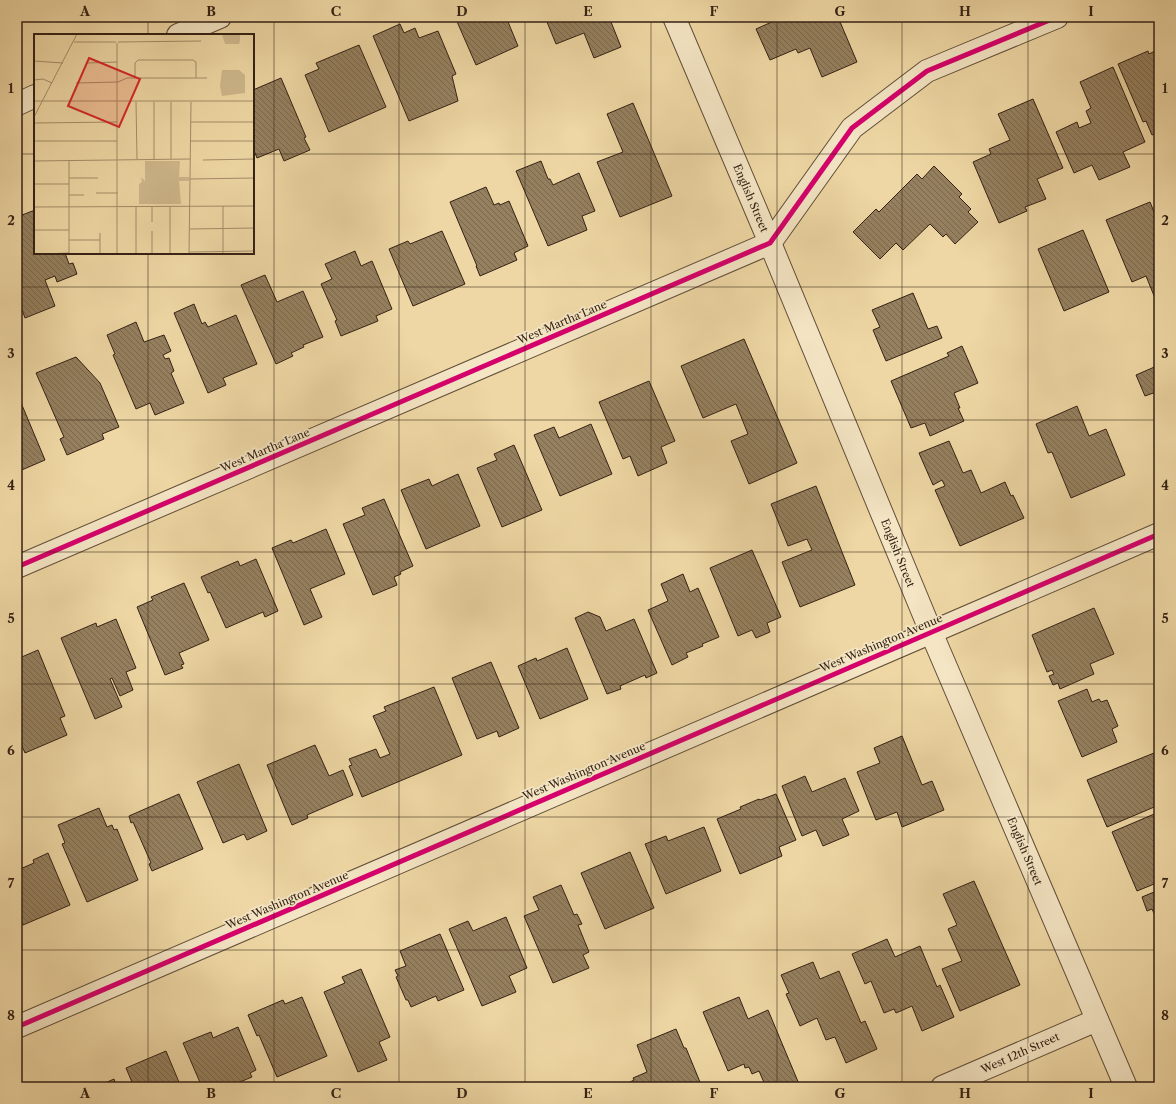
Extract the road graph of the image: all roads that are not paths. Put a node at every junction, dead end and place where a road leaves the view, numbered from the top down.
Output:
1 (220, 17) edge
2 (674, 17) edge
3 (1057, 17) edge
4 (180, 34) edge
5 (770, 243) junction
6 (1159, 534) edge
7 (17, 567) edge
8 (931, 632) junction
9 (1097, 1020) junction
10 (17, 1027) edge
11 (942, 1087) edge
12 (1126, 1087) edge

1 - 4 street
2 - 5 street, English Street
3 - 5 street
5 - 7 street, West Martha Lane
5 - 8 street, English Street
6 - 8 street, West Washington Avenue
8 - 9 street, English Street
8 - 10 street, West Washington Avenue
9 - 11 street, West 12th Street
9 - 12 street, English Street

